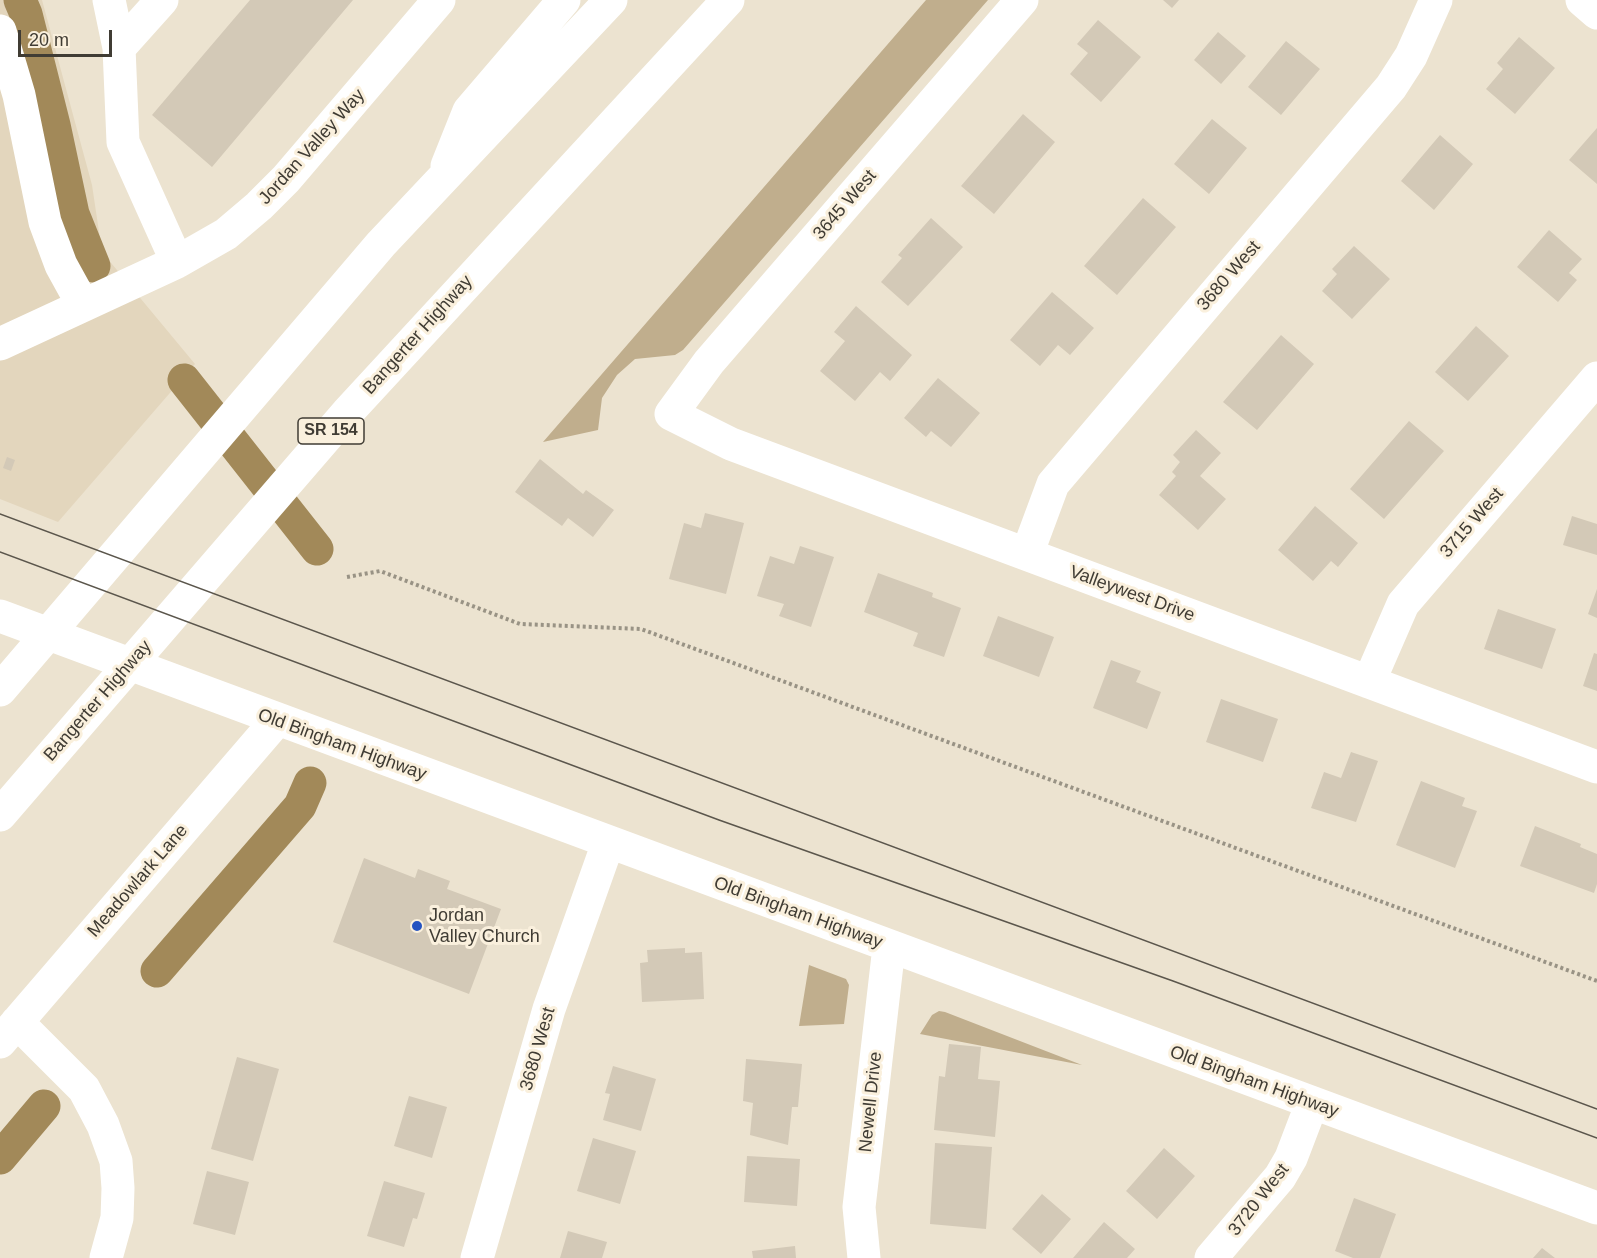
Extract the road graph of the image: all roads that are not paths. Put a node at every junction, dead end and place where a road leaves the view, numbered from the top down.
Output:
1 (110, 0) edge
2 (162, 0) edge
3 (439, 0) edge
4 (564, 0) edge
5 (611, 0) edge
6 (728, 0) edge
7 (743, 0) edge
8 (1022, 0) edge
9 (1436, 0) edge
10 (1582, 0) edge
11 (1597, 13) edge
12 (0, 31) edge
13 (119, 48) junction
14 (673, 57) junction
15 (439, 185) junction
16 (177, 262) junction
17 (82, 305) junction
18 (0, 344) edge
19 (1597, 378) edge
20 (671, 414) joint
21 (1027, 554) junction
22 (0, 616) edge
23 (1369, 682) junction
24 (0, 690) edge
25 (277, 720) junction
26 (1597, 767) edge
27 (0, 815) edge
28 (608, 843) junction
29 (889, 947) junction
30 (9, 1032) edge
31 (1312, 1103) junction
32 (1597, 1208) edge
33 (106, 1258) edge
34 (477, 1258) edge
35 (864, 1258) edge
36 (1211, 1258) edge

1 - 13 main road
2 - 13 main road
3 - 16 main road, Jordan Valley Way
4 - 15 main road
5 - 15 main road
6 - 14 main road, Bangerter Highway / SR 154
7 - 14 main road
8 - 20 main road, 3645 West
9 - 21 main road, 3680 West
10 - 11 main road
12 - 17 main road
13 - 16 main road
14 - 27 main road, Bangerter Highway / SR 154
15 - 24 main road
16 - 17 main road, Jordan Valley Way
17 - 18 main road, Jordan Valley Way
19 - 23 main road, 3715 West
20 - 21 main road, Valleywest Drive
21 - 23 main road, Valleywest Drive
22 - 25 main road, Old Bingham Highway
23 - 26 main road, Valleywest Drive
25 - 28 main road, Old Bingham Highway
25 - 30 main road, Meadowlark Lane
28 - 29 main road, Old Bingham Highway
28 - 34 main road, 3680 West
29 - 31 main road, Old Bingham Highway
29 - 35 main road, Newell Drive
30 - 33 main road
31 - 32 main road, Old Bingham Highway
31 - 36 main road, 3720 West

